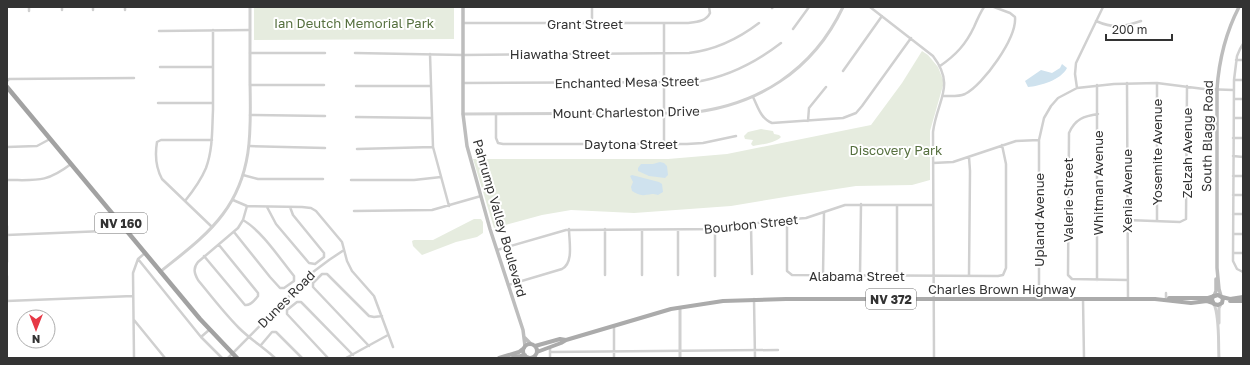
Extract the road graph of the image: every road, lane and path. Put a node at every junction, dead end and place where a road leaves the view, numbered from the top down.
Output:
1 (29, 7) edge
2 (250, 7) edge
3 (463, 7) edge
4 (592, 7) edge
5 (709, 7) edge
6 (809, 7) edge
7 (843, 7) edge
8 (870, 7) edge
9 (984, 7) edge
10 (994, 7) edge
11 (1103, 7) edge
12 (1239, 7) edge
13 (29, 11) dead end
14 (882, 16) junction
15 (1096, 21) junction
16 (1141, 21) dead end
17 (463, 23) junction
18 (664, 23) junction
19 (759, 23) dead end
20 (592, 24) junction
21 (793, 29) dead end
22 (212, 30) junction
23 (250, 30) junction
24 (159, 31) dead end
25 (911, 38) junction
26 (781, 43) dead end
27 (1243, 44) edge
28 (325, 53) dead end
29 (355, 53) dead end
30 (250, 54) junction
31 (430, 54) junction
32 (664, 54) junction
33 (463, 55) junction
34 (1236, 60) junction
35 (1243, 60) edge
36 (940, 66) junction
37 (160, 67) dead end
38 (213, 67) junction
39 (843, 71) dead end
40 (134, 78) dead end
41 (7, 80) edge
42 (1234, 80) junction
43 (1243, 80) edge
44 (463, 83) junction
45 (664, 83) junction
46 (1127, 83) junction
47 (1157, 83) junction
48 (250, 85) junction
49 (324, 85) dead end
50 (1097, 85) junction
51 (356, 86) dead end
52 (430, 86) junction
53 (1187, 86) junction
54 (7, 87) edge
55 (826, 88) dead end
56 (1077, 88) junction
57 (1217, 89) junction
58 (1233, 90) junction
59 (943, 96) junction
60 (753, 97) junction
61 (1234, 99) junction
62 (1243, 99) edge
63 (158, 103) dead end
64 (213, 103) junction
65 (463, 114) junction
66 (496, 114) junction
67 (664, 114) junction
68 (1098, 114) junction
69 (250, 115) junction
70 (325, 116) dead end
71 (356, 117) dead end
72 (431, 118) junction
73 (1233, 118) junction
74 (1243, 118) edge
75 (808, 121) junction
76 (736, 136) dead end
77 (1234, 138) junction
78 (1243, 138) edge
79 (50, 139) junction
80 (212, 140) junction
81 (1039, 140) junction
82 (664, 144) junction
83 (1002, 145) junction
84 (250, 146) junction
85 (7, 147) edge
86 (432, 147) junction
87 (325, 148) dead end
88 (357, 149) dead end
89 (1233, 156) junction
90 (1243, 156) edge
91 (968, 157) junction
92 (933, 163) junction
93 (72, 164) junction
94 (243, 175) junction
95 (441, 176) junction
96 (1233, 176) junction
97 (1243, 176) edge
98 (323, 179) dead end
99 (7, 180) edge
100 (351, 180) dead end
101 (1233, 195) junction
102 (1243, 195) edge
103 (481, 196) junction
104 (233, 200) junction
105 (185, 201) junction
106 (860, 204) junction
107 (897, 205) junction
108 (933, 205) junction
109 (247, 206) junction
110 (449, 206) junction
111 (267, 207) junction
112 (290, 207) junction
113 (354, 211) dead end
114 (824, 212) junction
115 (1233, 214) junction
116 (1243, 214) edge
117 (787, 219) junction
118 (243, 220) junction
119 (1127, 220) junction
120 (1157, 221) junction
121 (120, 223) junction
122 (751, 224) junction
123 (7, 226) edge
124 (212, 228) junction
125 (569, 229) junction
126 (605, 229) junction
127 (642, 230) junction
128 (678, 230) junction
129 (715, 230) junction
130 (234, 232) junction
131 (1233, 234) junction
132 (1243, 234) edge
133 (7, 235) edge
134 (219, 244) junction
135 (344, 250) junction
136 (497, 250) junction
137 (145, 253) junction
138 (1233, 253) junction
139 (1243, 253) edge
140 (204, 256) junction
141 (138, 259) junction
142 (7, 262) edge
143 (1218, 268) junction
144 (160, 272) junction
145 (1243, 272) edge
146 (752, 274) dead end
147 (605, 275) dead end
148 (642, 275) dead end
149 (678, 275) dead end
150 (7, 276) edge
151 (715, 276) dead end
152 (823, 276) junction
153 (860, 276) junction
154 (897, 276) junction
155 (933, 276) junction
156 (969, 276) junction
157 (1096, 280) junction
158 (1128, 280) junction
159 (508, 285) junction
160 (133, 296) junction
161 (1214, 296) junction
162 (1221, 296) junction
163 (1166, 297) junction
164 (1243, 297) edge
165 (754, 299) junction
166 (934, 299) junction
167 (1040, 299) junction
168 (1083, 299) junction
169 (1128, 299) junction
170 (7, 300) edge
171 (1243, 301) edge
172 (1214, 304) junction
173 (1221, 304) junction
174 (680, 308) junction
175 (382, 316) junction
176 (134, 319) junction
177 (614, 325) junction
178 (209, 330) junction
179 (1218, 331) junction
180 (388, 335) junction
181 (248, 336) junction
182 (201, 337) junction
183 (524, 338) junction
184 (566, 340) junction
185 (261, 345) junction
186 (533, 345) junction
187 (369, 346) junction
188 (551, 346) junction
189 (393, 347) dead end
190 (524, 347) junction
191 (614, 350) junction
192 (680, 350) junction
193 (755, 350) junction
194 (778, 350) dead end
195 (550, 352) junction
196 (232, 354) junction
197 (353, 355) junction
198 (536, 355) edge
199 (528, 357) edge
200 (134, 358) edge
201 (166, 358) edge
202 (222, 358) edge
203 (228, 358) edge
204 (236, 358) edge
205 (275, 358) edge
206 (302, 358) edge
207 (328, 358) edge
208 (346, 358) edge
209 (499, 358) edge
210 (513, 358) edge
211 (550, 358) edge
212 (614, 358) edge
213 (680, 358) edge
214 (755, 358) edge
215 (934, 358) edge
216 (1084, 358) edge
217 (1219, 358) edge

1 - 13 street
2 - 23 street
3 - 17 main road, Pahrump Valley Boulevard
4 - 20 street
5 - 18 street, Grant Street
6 - 21 street
7 - 60 street, Mount Charleston Drive
8 - 14 street
9 - 36 street
10 - 59 street
11 - 15 street
12 - 57 main road, South Blagg Road
14 - 25 street
14 - 39 street
15 - 16 street
15 - 56 street
17 - 20 street, Grant Street
17 - 33 main road, Pahrump Valley Boulevard
18 - 20 street, Grant Street
18 - 32 street
19 - 32 street, Hiawatha Street
22 - 23 street
22 - 24 street
22 - 38 street
23 - 30 street
25 - 36 street
25 - 75 street
26 - 45 street, Enchanted Mesa Street
27 - 34 street
28 - 30 street
29 - 31 street, Hiawatha Street
30 - 48 street
31 - 33 street, Hiawatha Street
31 - 52 street
32 - 33 street, Hiawatha Street
32 - 45 street
33 - 44 main road, Pahrump Valley Boulevard
34 - 35 street
34 - 42 street
36 - 59 street
37 - 38 street
38 - 64 street
40 - 41 street
42 - 43 street
42 - 58 street
44 - 45 street, Enchanted Mesa Street
44 - 65 main road, Pahrump Valley Boulevard
45 - 67 street
46 - 47 street, Upland Avenue
46 - 50 street, Upland Avenue
46 - 119 street, Xenia Avenue
47 - 53 street, Upland Avenue
47 - 120 street, Yosemite Avenue
48 - 49 street
48 - 69 street
50 - 56 street, Upland Avenue
50 - 68 street, Whitman Avenue
51 - 52 street
52 - 72 street
53 - 57 street, Upland Avenue
53 - 120 street, Zelzah Avenue
54 - 79 highway, NV 160
55 - 75 street
56 - 81 street, Upland Avenue
57 - 58 street, Upland Avenue
57 - 143 main road, South Blagg Road
58 - 61 street
59 - 92 street
60 - 67 street, Mount Charleston Drive
60 - 75 street
61 - 62 street
61 - 73 street
63 - 64 street
64 - 80 street
65 - 66 street, Mount Charleston Drive
65 - 103 main road, Pahrump Valley Boulevard
66 - 67 street, Mount Charleston Drive
66 - 82 street, Daytona Street
67 - 82 street
68 - 157 street, Whitman Avenue
68 - 157 street, Valerie Street
69 - 70 street
69 - 84 street
71 - 72 street
72 - 86 street
73 - 74 street
73 - 77 street
76 - 82 street, Daytona Street
77 - 78 street
77 - 89 street
79 - 85 street
79 - 93 highway, NV 160
80 - 105 street
80 - 105 street
81 - 83 street
81 - 167 street, Upland Avenue
83 - 91 street
83 - 156 street, Alabama Street
84 - 87 street
84 - 94 street
86 - 88 street
86 - 95 street
89 - 90 street
89 - 96 street
91 - 92 street
91 - 156 street
92 - 108 street
93 - 99 street
93 - 121 highway, NV 160
94 - 98 street
94 - 104 street
95 - 100 street
95 - 110 street
96 - 97 street
96 - 101 street
101 - 102 street
101 - 115 street
103 - 110 street
103 - 136 main road, Pahrump Valley Boulevard
104 - 109 street
104 - 124 street
105 - 124 street
106 - 107 street, Bourbon Street
106 - 114 street, Bourbon Street
106 - 153 street
107 - 108 street, Bourbon Street
107 - 154 street
108 - 155 street
109 - 111 street
109 - 118 street
110 - 113 street
111 - 112 street
111 - 112 street
112 - 135 street
114 - 117 street, Bourbon Street
114 - 152 street
115 - 116 street
115 - 131 street
117 - 122 street, Bourbon Street
117 - 152 street, Alabama Street
118 - 130 street
118 - 130 street
119 - 120 street
119 - 158 street, Xenia Avenue
121 - 133 street
121 - 137 highway, NV 160
122 - 129 street, Bourbon Street
122 - 146 street
123 - 133 street
124 - 144 street
125 - 126 street, Bourbon Street
125 - 136 street, Bourbon Street
125 - 159 street
126 - 127 street, Bourbon Street
126 - 147 street
127 - 128 street, Bourbon Street
127 - 148 street
128 - 129 street, Bourbon Street
128 - 149 street
129 - 151 street
130 - 134 street
131 - 132 street
131 - 138 street
133 - 142 street
134 - 140 street
134 - 140 street
135 - 175 street
135 - 181 street, Dunes Road
136 - 159 main road, Pahrump Valley Boulevard
137 - 141 street
137 - 144 highway, NV 160
138 - 139 street
138 - 145 street
140 - 181 street
141 - 160 street
141 - 182 street
143 - 161 main road, South Blagg Road
143 - 162 main road, South Blagg Road
144 - 178 highway, NV 160
150 - 170 street
152 - 153 street, Alabama Street
153 - 154 street, Alabama Street
154 - 155 street, Alabama Street
155 - 156 street, Alabama Street
155 - 166 street
157 - 158 street
158 - 169 street, Xenia Avenue
159 - 183 main road, Pahrump Valley Boulevard
160 - 170 street
160 - 176 street
161 - 162 main road, NV 372
161 - 163 main road, Charles Brown Highway / NV 372
161 - 172 main road
162 - 164 main road, NV 372
162 - 173 main road
163 - 169 main road, Charles Brown Highway / NV 372
163 - 172 main road, Charles Brown Highway / NV 372
165 - 166 main road, Charles Brown Highway / NV 372
165 - 174 main road, Charles Brown Highway / NV 372
165 - 193 street
166 - 167 main road, Charles Brown Highway / NV 372
166 - 215 street
167 - 168 main road, Charles Brown Highway / NV 372
168 - 169 main road, Charles Brown Highway / NV 372
168 - 216 street
171 - 173 main road, NV 372
172 - 173 main road, NV 372
172 - 179 street
173 - 179 street
174 - 177 main road, Charles Brown Highway / NV 372
174 - 192 street
175 - 180 street
175 - 187 street
176 - 200 street
176 - 201 street
177 - 184 main road, Charles Brown Highway / NV 372
177 - 191 street
178 - 182 street
178 - 196 highway, NV 160
179 - 217 street
180 - 187 street
180 - 189 street
181 - 185 street
181 - 196 street, Dunes Road
182 - 202 street
183 - 186 main road
183 - 190 main road, Pahrump Valley Boulevard
184 - 186 main road, Charles Brown Highway / NV 372
184 - 188 main road, Charles Brown Highway / NV 372
185 - 205 street
185 - 206 street
186 - 190 main road, NV 372
186 - 198 main road
187 - 197 street
188 - 195 street
188 - 198 main road, Charles Brown Highway / NV 372
190 - 199 main road
190 - 209 main road, NV 372
191 - 192 street
191 - 195 street
191 - 212 street
192 - 193 street
192 - 213 street
193 - 194 street
193 - 214 street
195 - 211 street
196 - 203 street, Dunes Road
196 - 204 highway, NV 160
197 - 207 street
197 - 208 street
198 - 199 main road, NV 372
199 - 210 main road, NV 372

